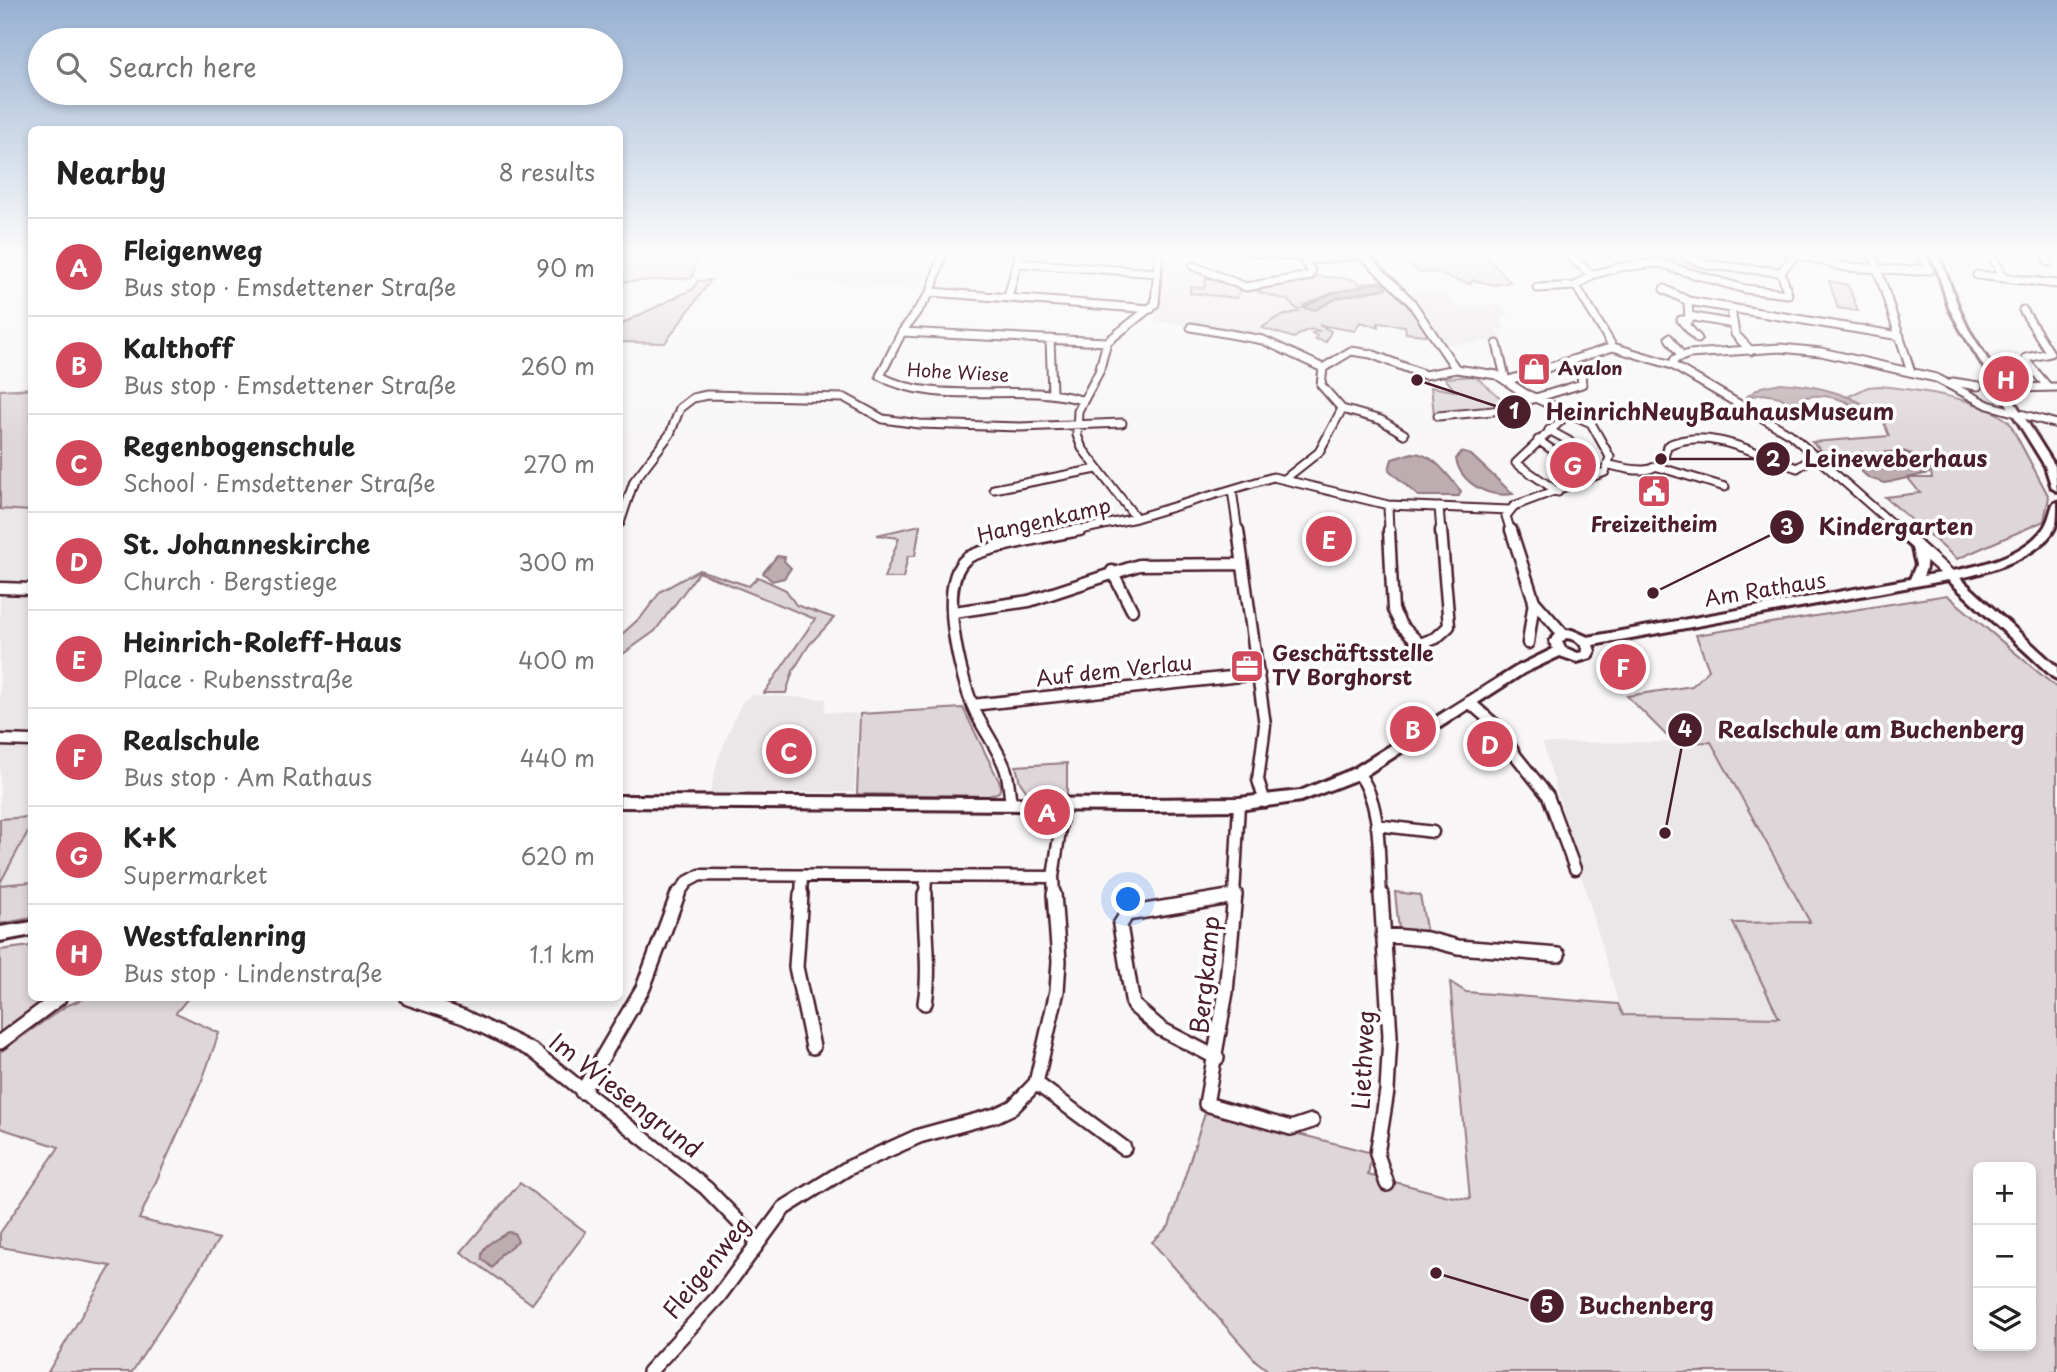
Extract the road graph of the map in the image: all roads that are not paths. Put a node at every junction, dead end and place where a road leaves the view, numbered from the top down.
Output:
1 (914, 316) edge
2 (1142, 316) edge
3 (1421, 316) edge
4 (1593, 316) edge
5 (1689, 316) joint
6 (1732, 316) edge
7 (1775, 316) edge
8 (1894, 316) edge
9 (1958, 316) edge
10 (2027, 316) edge
11 (1733, 324) junction
12 (1191, 327) dead end
13 (902, 332) junction
14 (1900, 336) junction
15 (1050, 338) junction
16 (1669, 338) dead end
17 (1698, 339) dead end
18 (1107, 342) junction
19 (1497, 344) dead end
20 (1613, 347) junction
21 (1751, 351) junction
22 (1681, 355) junction
23 (1570, 361) junction
24 (1672, 365) junction
25 (1323, 368) junction
26 (1456, 369) junction
27 (1910, 372) junction
28 (1936, 378) junction
29 (1506, 381) junction
30 (1978, 386) dead end
31 (2011, 387) dead end
32 (2052, 387) edge
33 (1052, 392) junction
34 (1536, 399) junction
35 (1081, 400) junction
36 (1342, 409) junction
37 (1569, 412) junction
38 (2016, 412) junction
39 (1438, 416) dead end
40 (1122, 423) dead end
41 (1076, 424) junction
42 (2057, 424) edge
43 (1549, 430) junction
44 (1404, 434) dead end
45 (1538, 440) junction
46 (1818, 455) junction
47 (1610, 465) junction
48 (1658, 467) junction
49 (1097, 469) junction
50 (1286, 478) junction
51 (1725, 487) dead end
52 (2057, 488) edge
53 (994, 489) dead end
54 (1232, 490) junction
55 (1558, 492) junction
56 (1388, 505) junction
57 (1439, 506) junction
58 (2057, 506) edge
59 (1509, 510) junction
60 (623, 515) edge
61 (1136, 518) junction
62 (1916, 544) junction
63 (1241, 564) junction
64 (1112, 571) junction
65 (1975, 571) junction
66 (1951, 576) junction
67 (1912, 584) junction
68 (0, 588) edge
69 (28, 589) edge
70 (1534, 601) junction
71 (1980, 603) junction
72 (1132, 610) dead end
73 (954, 612) junction
74 (1563, 634) junction
75 (1586, 642) junction
76 (1528, 643) dead end
77 (1560, 650) junction
78 (1259, 674) junction
79 (2057, 674) edge
80 (1469, 702) junction
81 (972, 705) junction
82 (0, 740) edge
83 (28, 741) edge
84 (1358, 773) junction
85 (623, 802) edge
86 (1265, 802) junction
87 (1011, 803) junction
88 (1064, 803) junction
89 (1239, 803) junction
90 (1376, 825) junction
91 (1433, 832) dead end
92 (1575, 869) dead end
93 (802, 876) junction
94 (1053, 877) junction
95 (926, 878) junction
96 (1235, 896) junction
97 (28, 929) edge
98 (0, 934) edge
99 (1383, 935) junction
100 (1558, 955) dead end
101 (55, 1001) edge
102 (417, 1001) edge
103 (925, 1003) dead end
104 (0, 1042) edge
105 (813, 1047) dead end
106 (1217, 1058) junction
107 (1036, 1083) junction
108 (582, 1092) junction
109 (1312, 1121) dead end
110 (1124, 1148) dead end
111 (1387, 1184) dead end
112 (757, 1241) junction
113 (649, 1372) edge

1 - 13 street, Hohe Wiese
2 - 18 street
3 - 26 street
4 - 20 street
5 - 11 street
5 - 17 street
6 - 11 street
7 - 14 street
8 - 14 street
9 - 38 main road
10 - 32 street
11 - 21 street
12 - 25 street
13 - 15 street
13 - 33 street, Hohe Wiese
14 - 27 street
15 - 18 street
15 - 33 street
16 - 22 street
18 - 35 street
19 - 29 street
20 - 23 street
20 - 24 street
21 - 22 street
21 - 27 street
22 - 24 street
23 - 29 street
23 - 34 street
24 - 46 street
25 - 26 street
25 - 36 street
26 - 29 street
27 - 28 street
28 - 30 street
28 - 38 street
29 - 34 street
31 - 32 street
33 - 35 street, Hohe Wiese
34 - 37 street
34 - 39 street
35 - 41 street
36 - 44 street
36 - 50 street
37 - 43 street
37 - 47 street
38 - 42 street
38 - 52 main road
40 - 41 street
41 - 49 street
41 - 60 street
43 - 45 street
43 - 45 street
45 - 55 street
46 - 48 street
46 - 62 street
47 - 48 street
47 - 55 street
48 - 51 street
49 - 53 street
49 - 61 street
50 - 54 street, Hangenkamp
50 - 56 street
54 - 61 street, Hangenkamp
54 - 63 street
55 - 59 street
56 - 57 street
56 - 57 street
57 - 59 street
58 - 65 main road
59 - 70 street
61 - 73 street, Hangenkamp
62 - 66 street
62 - 67 main road
63 - 64 street
63 - 78 street
64 - 72 street
64 - 73 street
65 - 66 main road
65 - 71 main road
66 - 67 main road, Am Rathaus
66 - 71 main road
67 - 75 main road, Am Rathaus
68 - 69 street
70 - 74 street
70 - 76 street
71 - 79 main road
73 - 81 street, Hangenkamp
74 - 75 main road
74 - 77 main road
75 - 77 main road
77 - 80 main road
78 - 81 street, Auf dem Verlau
78 - 86 street
80 - 84 main road
80 - 92 street
81 - 87 street, Hangenkamp
82 - 83 street
84 - 86 main road
84 - 90 street, Liethweg
85 - 87 main road
86 - 89 main road
87 - 88 main road
88 - 89 main road
88 - 94 street
89 - 96 street, Bergkamp
90 - 91 street
90 - 99 street, Liethweg
93 - 95 street
93 - 105 street
93 - 108 street
94 - 95 street
94 - 107 street
95 - 103 street
96 - 106 street, Bergkamp
96 - 106 street, Bergkamp
97 - 98 main road
99 - 100 street
99 - 111 street, Liethweg
101 - 104 street
102 - 108 street, Im Wiesengrund
106 - 109 street, Bergkamp
107 - 110 street
107 - 112 street, Fleigenweg
108 - 112 street, Im Wiesengrund
112 - 113 street, Fleigenweg

